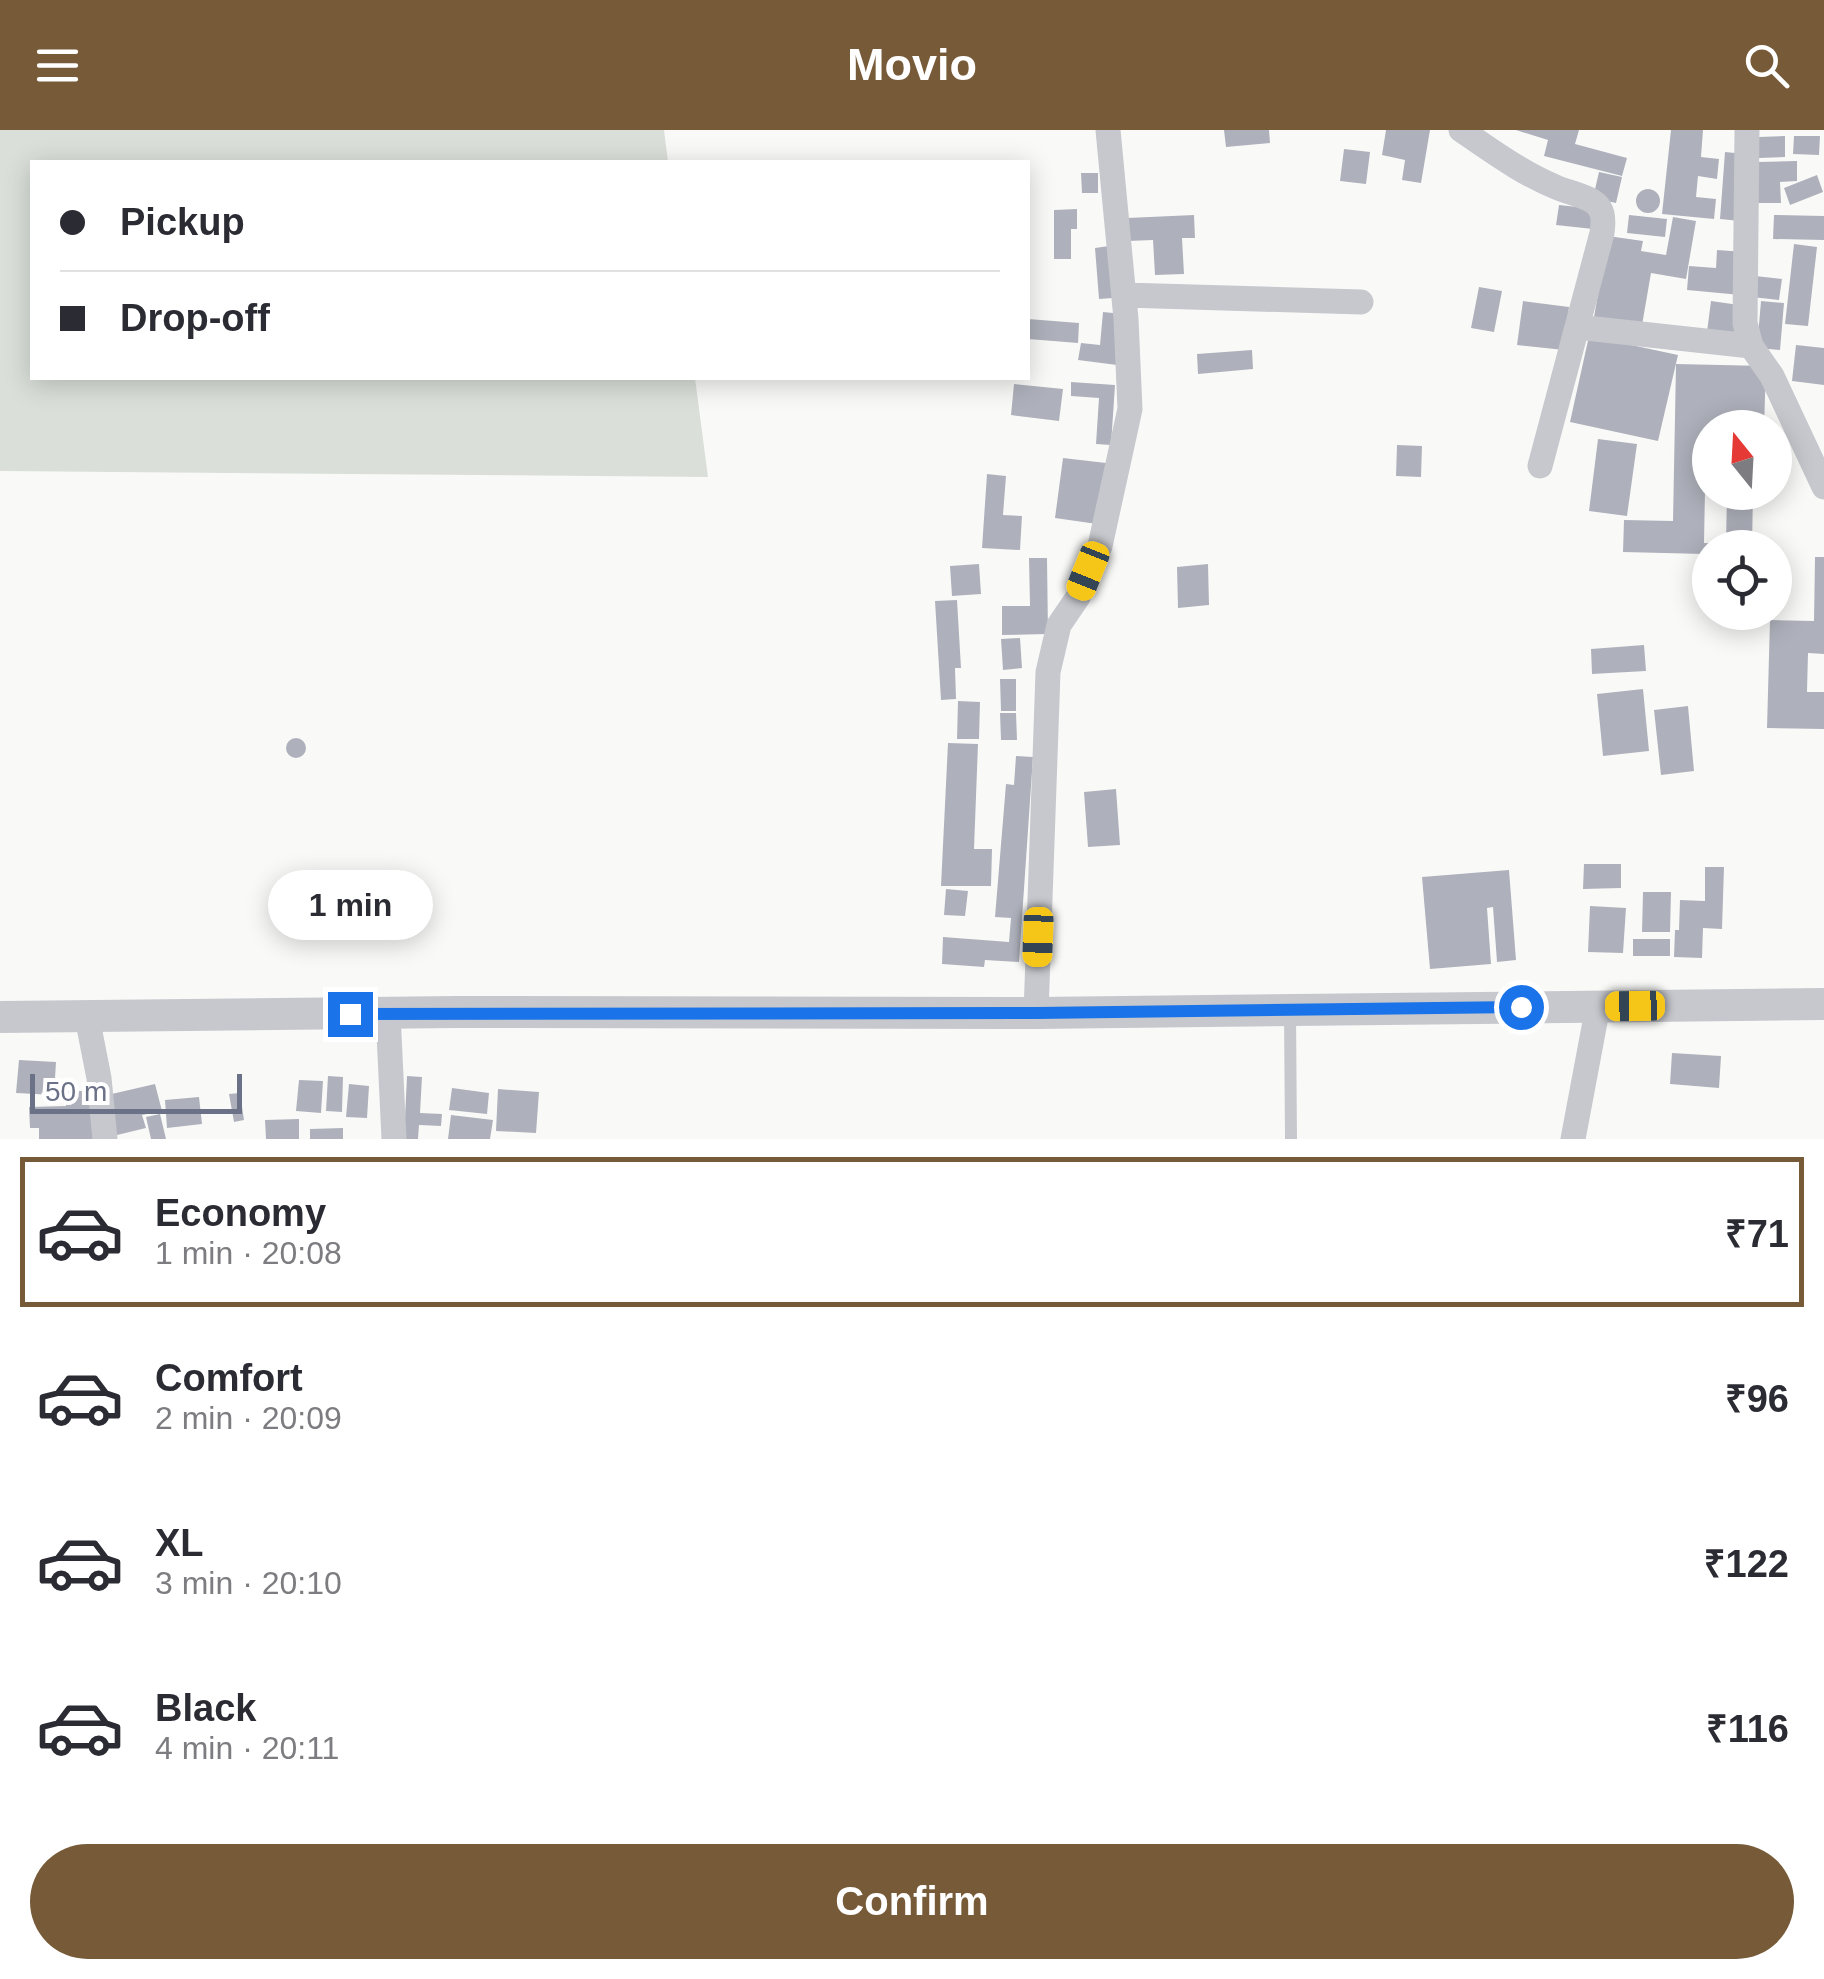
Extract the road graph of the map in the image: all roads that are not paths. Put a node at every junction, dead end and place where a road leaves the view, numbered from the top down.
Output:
1 (1108, 130) edge
2 (1746, 130) edge
3 (1471, 133) edge
4 (1124, 296) junction
5 (1361, 302) dead end
6 (1577, 327) junction
7 (1751, 346) junction
8 (1824, 434) edge
9 (1540, 466) dead end
10 (1819, 476) edge
11 (1824, 1004) edge
12 (1598, 1006) junction
13 (1290, 1010) junction
14 (388, 1013) junction
15 (1036, 1013) junction
16 (87, 1016) junction
17 (0, 1018) edge
18 (105, 1139) edge
19 (394, 1139) edge
20 (1291, 1139) edge
21 (1572, 1139) edge

1 - 4 street
2 - 7 street
3 - 6 street
4 - 5 street
4 - 15 street
6 - 7 street
6 - 9 street
7 - 10 street
8 - 10 street
11 - 12 street
12 - 13 street
12 - 21 street
13 - 15 street
13 - 20 lane
14 - 15 street
14 - 16 street
14 - 19 street
16 - 17 street
16 - 18 street

